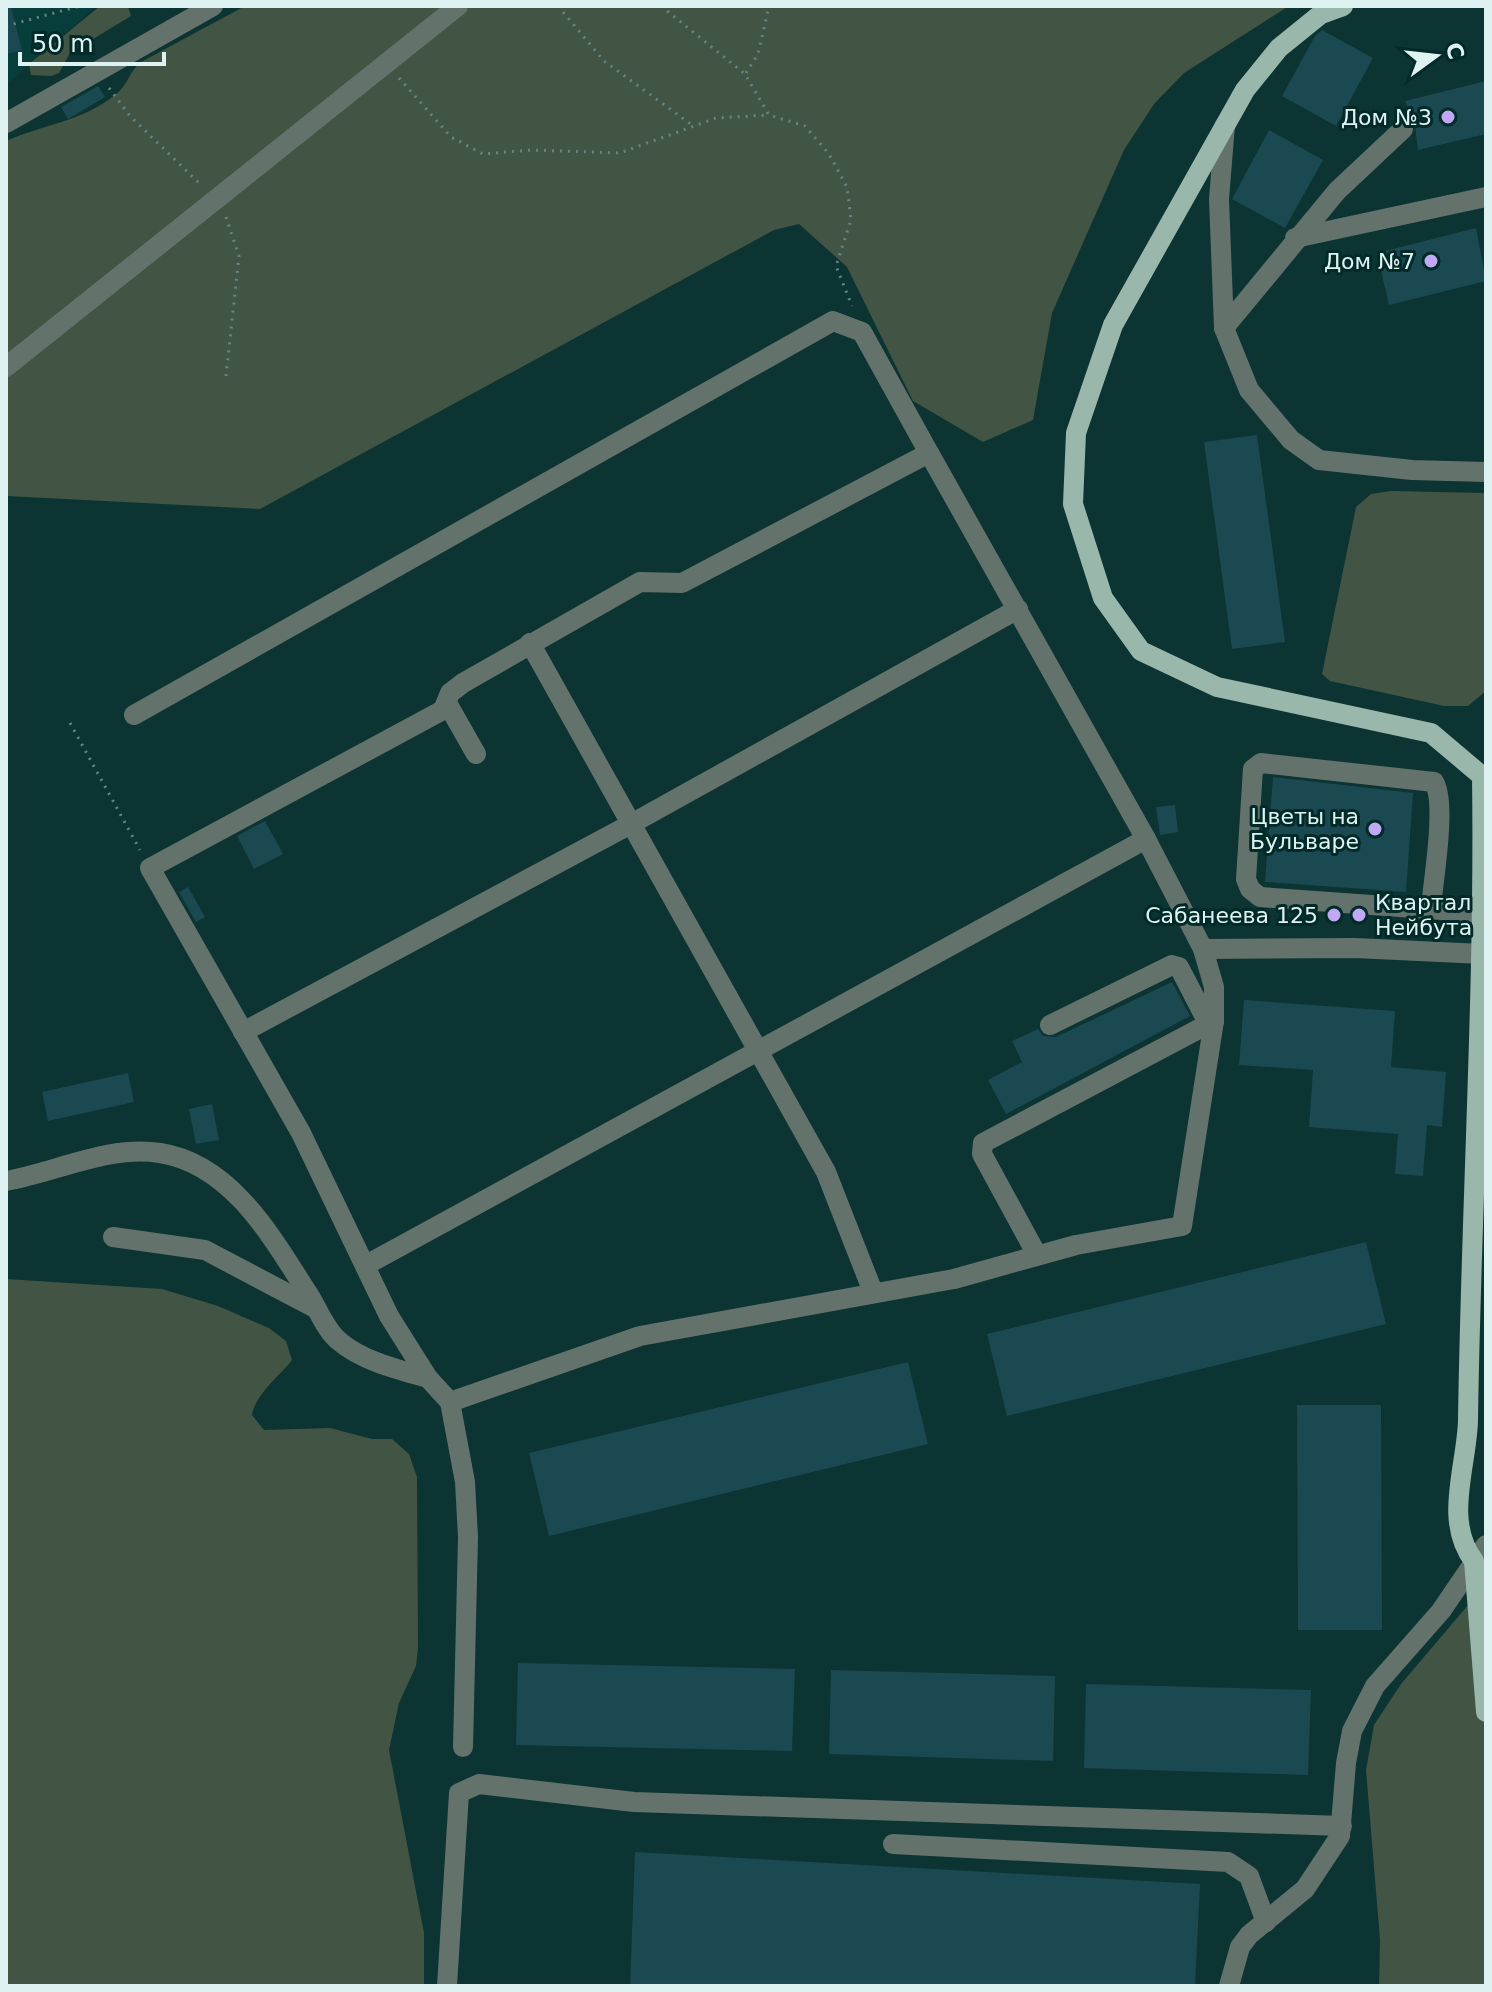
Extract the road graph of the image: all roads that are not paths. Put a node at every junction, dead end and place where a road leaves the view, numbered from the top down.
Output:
1 (213, 6) edge
2 (458, 6) edge
3 (1343, 6) edge
4 (6, 123) edge
5 (1225, 125) junction
6 (1403, 129) dead end
7 (1486, 197) edge
8 (1295, 238) junction
9 (1224, 328) junction
10 (6, 367) edge
11 (929, 453) junction
12 (1486, 472) edge
13 (1018, 609) junction
14 (530, 643) junction
15 (447, 703) junction
16 (134, 715) dead end
17 (476, 754) dead end
18 (1484, 775) edge
19 (631, 824) junction
20 (1146, 839) junction
21 (1431, 908) junction
22 (1484, 913) junction
23 (1203, 949) junction
24 (1482, 954) junction
25 (1483, 1018) edge
26 (1211, 1022) junction
27 (1050, 1025) dead end
28 (243, 1032) junction
29 (761, 1052) junction
30 (1480, 1133) edge
31 (6, 1181) edge
32 (1478, 1228) edge
33 (113, 1237) dead end
34 (1037, 1255) junction
35 (366, 1265) junction
36 (873, 1292) junction
37 (318, 1310) junction
38 (428, 1378) junction
39 (450, 1402) junction
40 (1480, 1553) edge
41 (1486, 1712) edge
42 (463, 1747) dead end
43 (1341, 1831) junction
44 (893, 1844) dead end
45 (1266, 1922) junction
46 (447, 1986) edge
47 (1229, 1986) edge

1 - 4 street
2 - 10 street
3 - 5 main road
5 - 9 street
5 - 18 main road
6 - 8 street
7 - 8 street
8 - 9 street
9 - 12 street
11 - 13 street
11 - 14 street
11 - 16 street
13 - 19 street
13 - 20 street
14 - 15 street
14 - 19 street
15 - 17 street
15 - 28 street
18 - 22 main road
19 - 28 street
19 - 29 street
20 - 23 street
20 - 29 street
21 - 21 street
21 - 22 street
22 - 24 main road
23 - 24 street
23 - 26 street
24 - 25 main road
25 - 30 main road
26 - 27 street
26 - 34 street
26 - 34 street
28 - 35 street
29 - 35 street
29 - 36 street
30 - 32 main road
31 - 37 street
32 - 40 main road
33 - 37 street
34 - 36 street
35 - 38 street
36 - 39 street
37 - 38 street
38 - 39 street
39 - 42 street
40 - 41 main road
40 - 43 street
43 - 45 street
43 - 46 street
44 - 45 street
45 - 47 street

